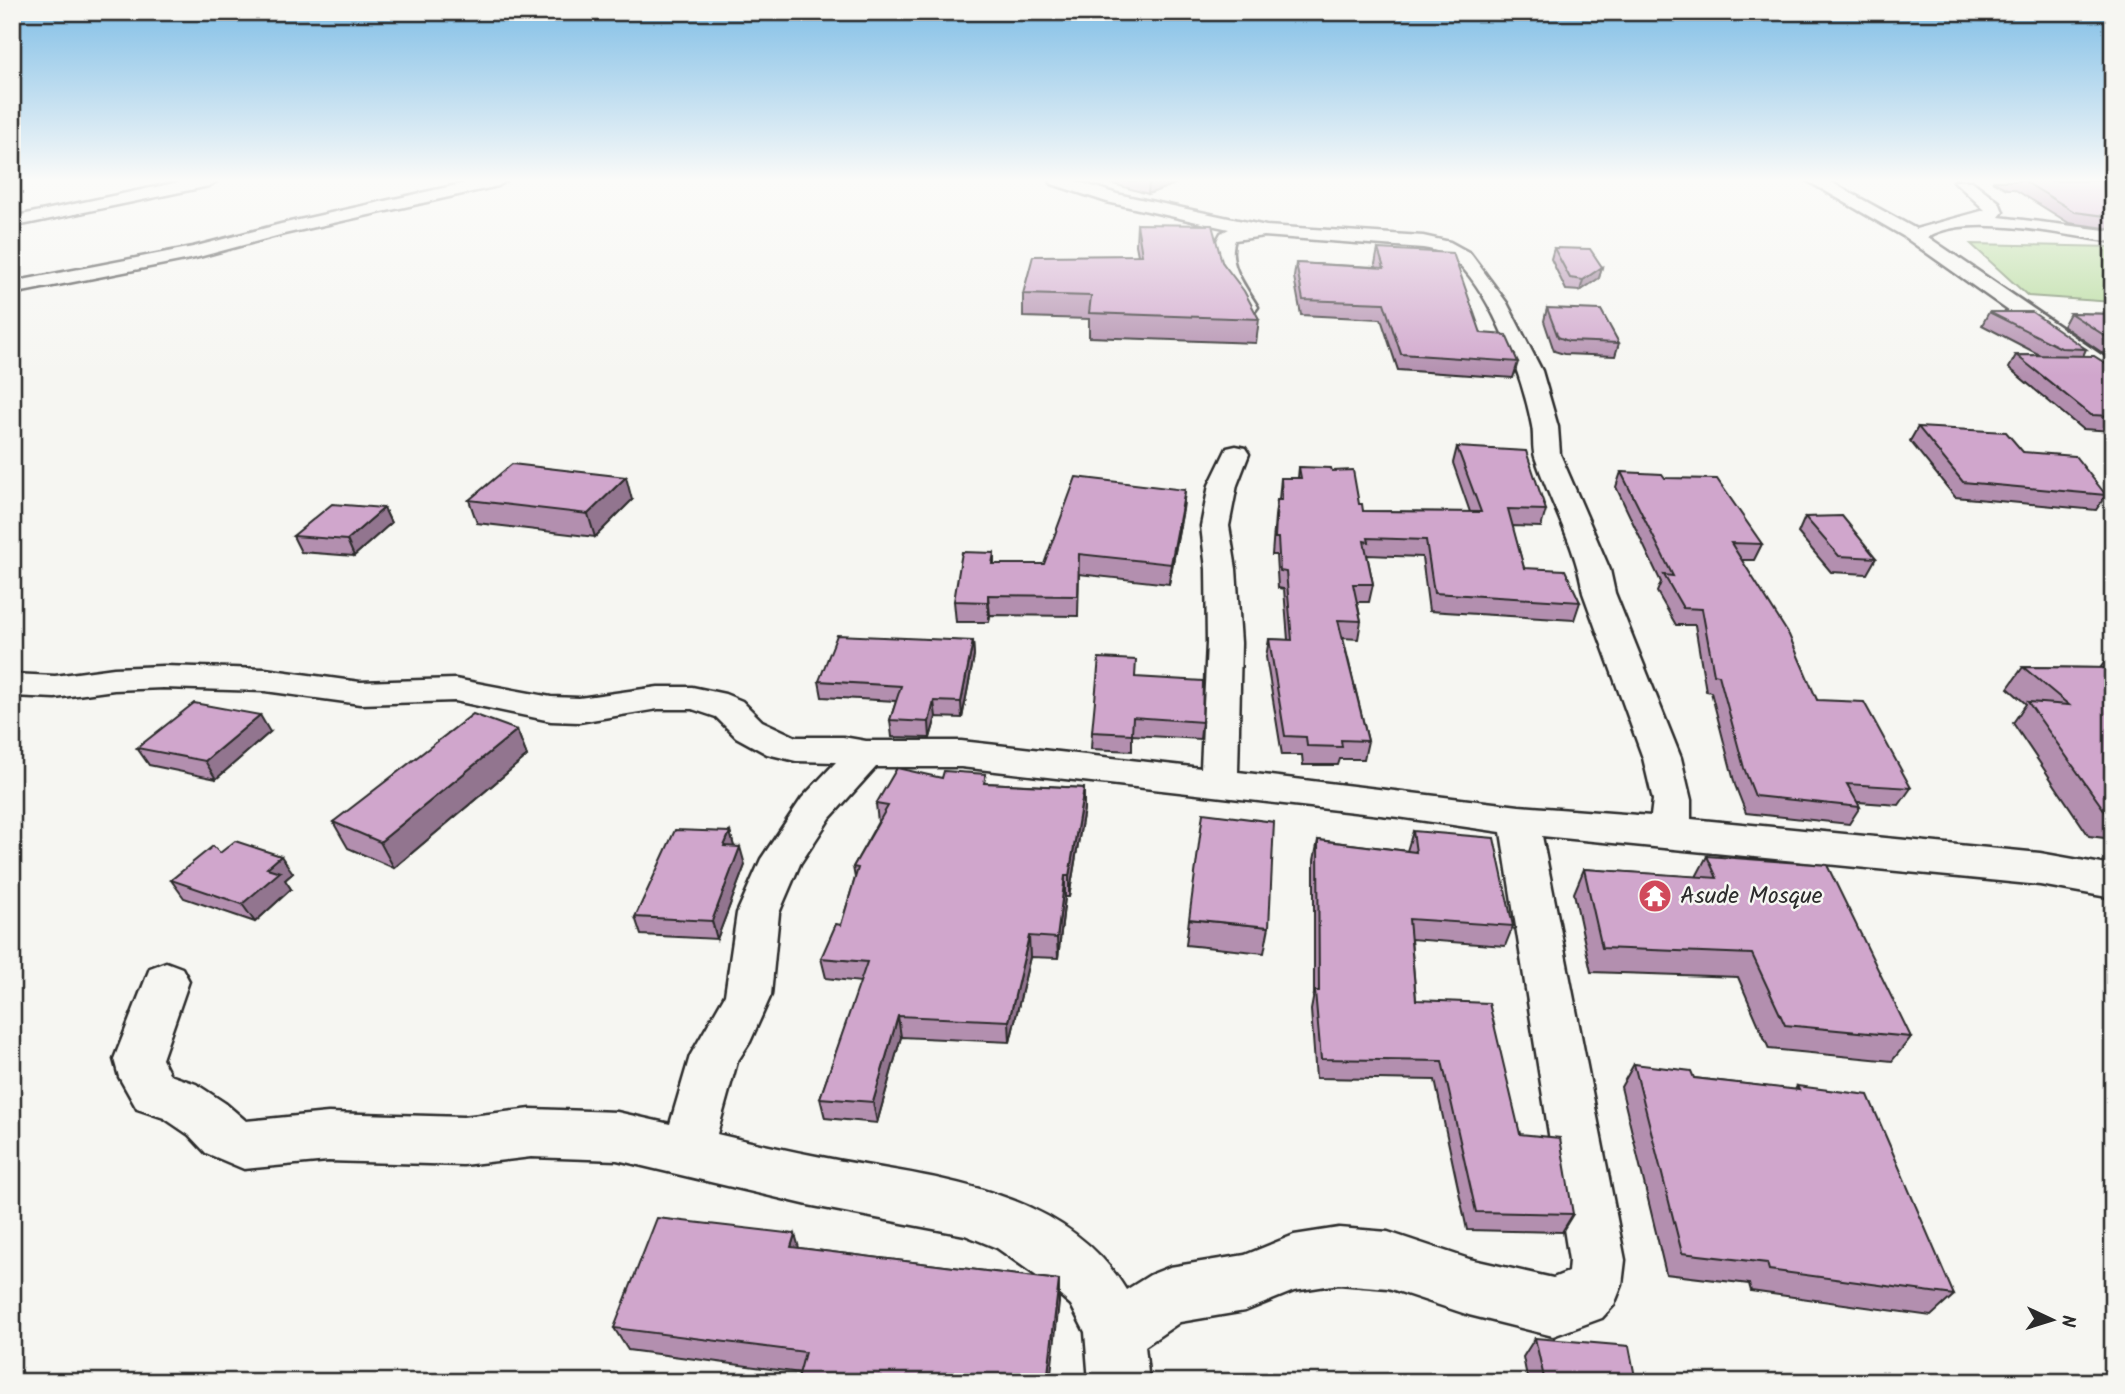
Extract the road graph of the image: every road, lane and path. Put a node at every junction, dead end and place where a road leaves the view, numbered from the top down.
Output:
1 (217, 246) edge
2 (1223, 246) edge
3 (1435, 246) edge
4 (1929, 246) edge
5 (12, 288) edge
6 (1248, 307) edge
7 (2113, 374) edge
8 (1236, 454) dead end
9 (12, 685) edge
10 (866, 754) junction
11 (1219, 783) junction
12 (1519, 820) junction
13 (1670, 832) junction
14 (2113, 882) edge
15 (166, 981) dead end
16 (685, 1152) junction
17 (1114, 1332) junction
18 (1119, 1382) edge

1 - 5 street
2 - 6 street
3 - 13 street
4 - 7 street
8 - 11 street
9 - 10 street
10 - 11 street
10 - 16 street
11 - 12 street
12 - 13 street
12 - 17 street
13 - 14 street
15 - 16 street
16 - 17 street
17 - 18 street

